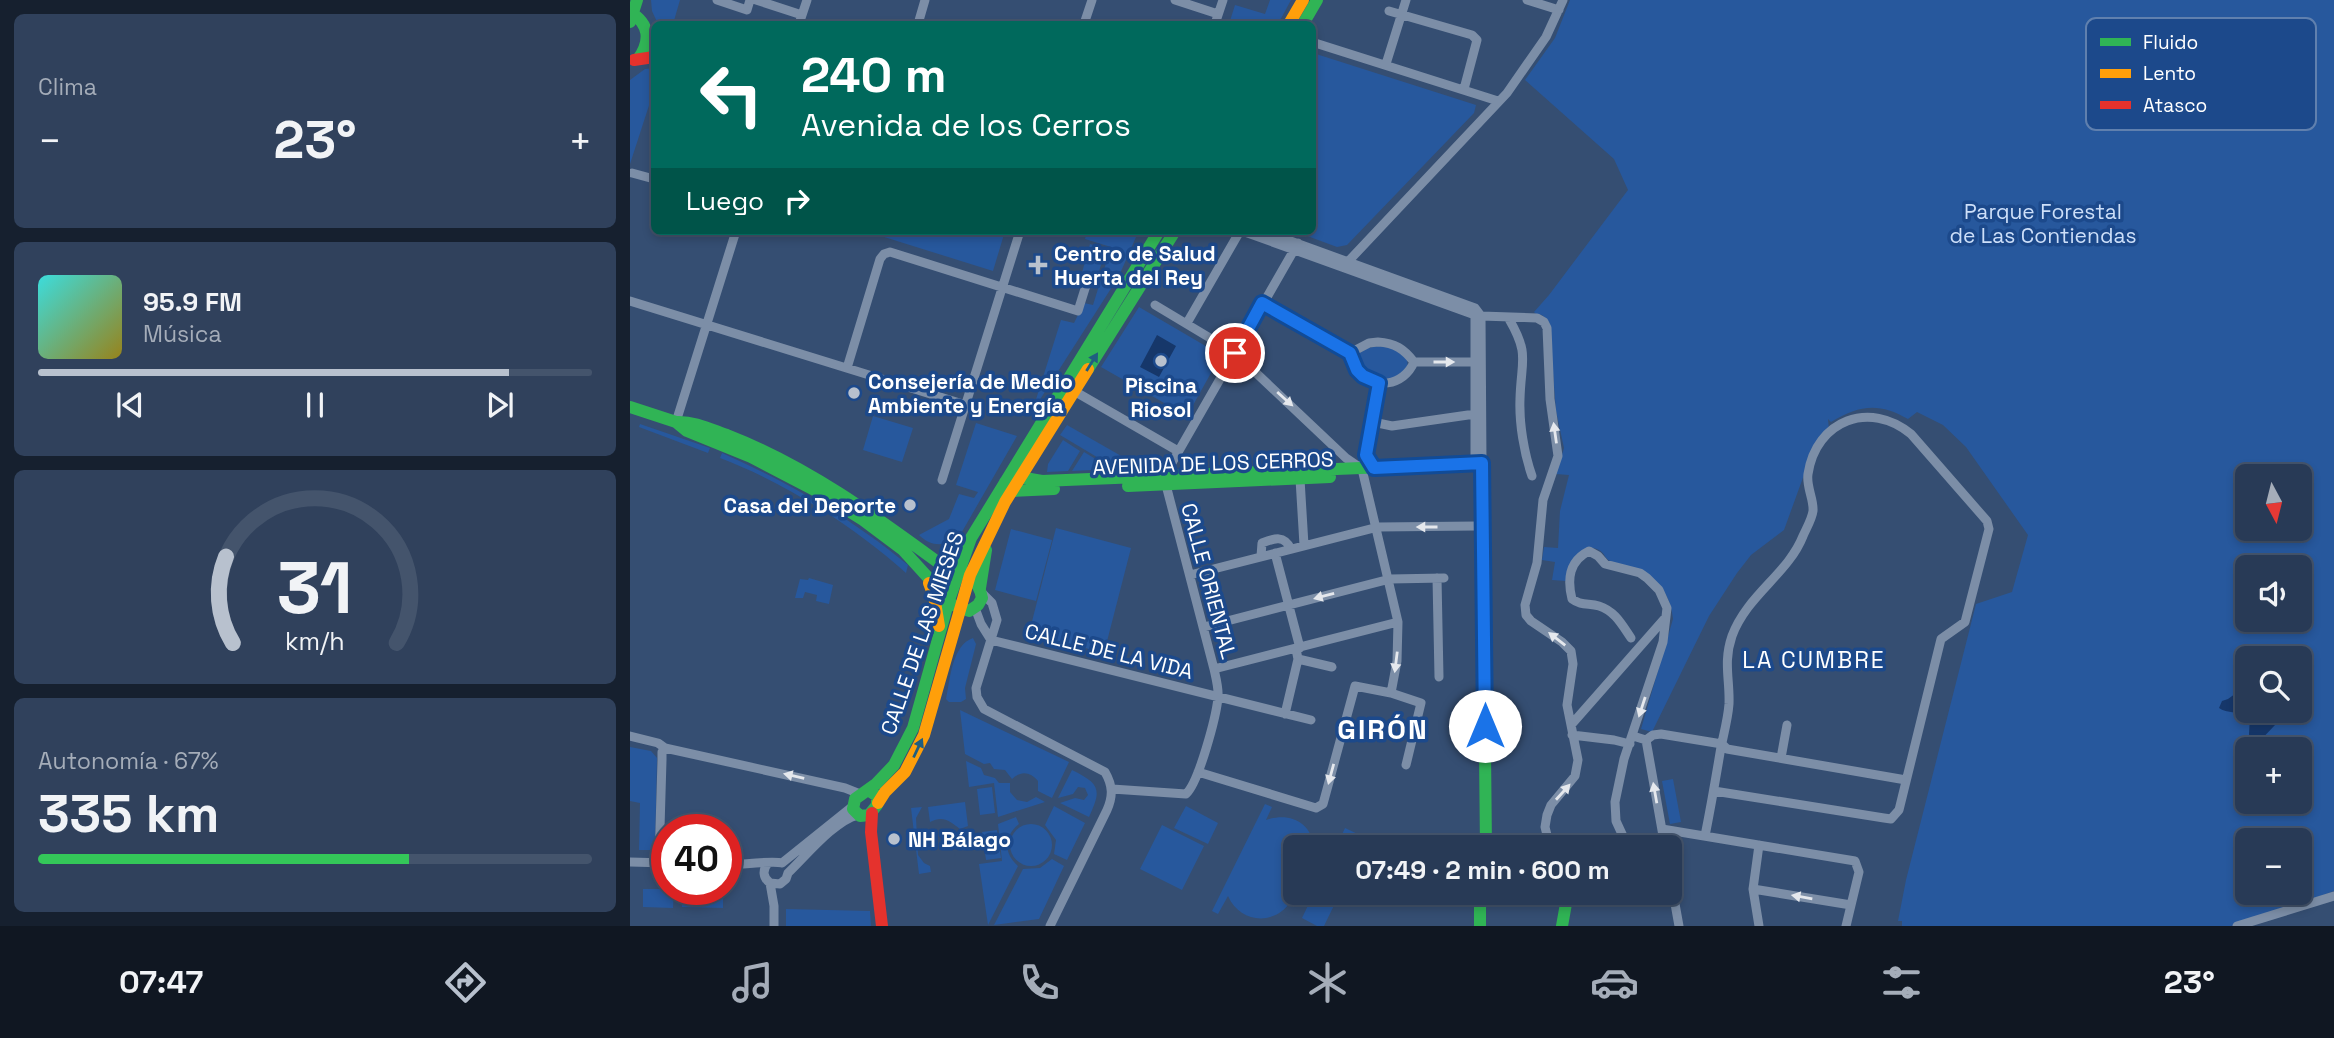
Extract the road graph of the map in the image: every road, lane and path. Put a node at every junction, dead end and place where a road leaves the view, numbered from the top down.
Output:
1 (717, 0) edge
2 (750, 0) edge
3 (756, 0) edge
4 (807, 0) edge
5 (925, 0) edge
6 (1092, 0) edge
7 (1175, 0) edge
8 (1223, 0) edge
9 (1317, 0) edge
10 (1406, 0) edge
11 (1527, 0) edge
12 (1563, 0) edge
13 (1300, 5) edge
14 (1389, 10) dead end
15 (1559, 10) junction
16 (632, 12) edge
17 (1218, 14) junction
18 (1402, 15) junction
19 (801, 20) edge
20 (919, 21) edge
21 (1085, 21) edge
22 (1216, 21) edge
23 (1291, 21) edge
24 (1305, 21) edge
25 (651, 36) edge
26 (1316, 43) edge
27 (634, 60) edge
28 (1386, 64) junction
29 (1464, 89) junction
30 (1498, 101) junction
31 (632, 173) edge
32 (651, 179) edge
33 (735, 235) edge
34 (1019, 235) edge
35 (1146, 235) edge
36 (1157, 235) edge
37 (1166, 235) edge
38 (1172, 235) edge
39 (1239, 235) edge
40 (1255, 235) edge
41 (1271, 235) edge
42 (1296, 247) junction
43 (1148, 249) junction
44 (1345, 264) junction
45 (1088, 279) dead end
46 (1003, 288) junction
47 (630, 301) edge
48 (1262, 303) junction
49 (1155, 305) dead end
50 (1478, 316) junction
51 (1509, 319) junction
52 (1187, 323) junction
53 (706, 325) junction
54 (1107, 338) junction
55 (1235, 353) junction
56 (1350, 353) junction
57 (1414, 362) junction
58 (1474, 362) junction
59 (846, 368) junction
60 (1379, 383) junction
61 (1068, 389) junction
62 (966, 405) junction
63 (630, 407) edge
64 (1475, 414) junction
65 (676, 422) junction
66 (1373, 422) junction
67 (1178, 451) junction
68 (1029, 462) junction
69 (1344, 463) junction
70 (1366, 465) junction
71 (1479, 467) junction
72 (1532, 476) dead end
73 (1019, 478) junction
74 (1300, 479) junction
75 (942, 480) dead end
76 (1165, 480) junction
77 (1034, 485) junction
78 (1008, 486) junction
79 (1476, 526) junction
80 (1378, 527) junction
81 (987, 538) junction
82 (1304, 545) junction
83 (1291, 549) junction
84 (1275, 553) junction
85 (1261, 556) junction
86 (955, 569) junction
87 (923, 570) junction
88 (1190, 575) junction
89 (1390, 579) junction
90 (937, 585) junction
91 (981, 590) junction
92 (1289, 605) junction
93 (963, 607) junction
94 (1667, 615) junction
95 (1398, 622) junction
96 (1204, 627) junction
97 (983, 628) junction
98 (940, 631) junction
99 (1651, 635) junction
100 (1631, 638) dead end
101 (991, 640) junction
102 (1663, 642) junction
103 (986, 651) junction
104 (1298, 652) junction
105 (1332, 667) dead end
106 (1214, 670) junction
107 (1439, 677) dead end
108 (1391, 693) junction
109 (1218, 696) junction
110 (1284, 714) junction
111 (1311, 720) dead end
112 (1571, 725) junction
113 (1787, 725) dead end
114 (1572, 735) junction
115 (630, 736) edge
116 (1631, 740) junction
117 (1646, 740) junction
118 (1722, 744) junction
119 (665, 748) junction
120 (1781, 758) junction
121 (1406, 765) dead end
122 (1198, 772) junction
123 (1906, 780) junction
124 (1112, 789) junction
125 (1714, 791) junction
126 (865, 805) junction
127 (663, 814) edge
128 (1662, 829) junction
129 (1480, 835) edge
130 (1486, 835) edge
131 (1547, 835) edge
132 (1622, 835) edge
133 (1663, 835) edge
134 (1705, 836) junction
135 (1759, 845) junction
136 (630, 862) edge
137 (651, 863) edge
138 (782, 863) junction
139 (742, 865) edge
140 (766, 867) junction
141 (788, 873) junction
142 (775, 884) junction
143 (1753, 889) junction
144 (2334, 896) edge
145 (1483, 905) edge
146 (1485, 905) edge
147 (1563, 905) edge
148 (1675, 905) edge
149 (1851, 905) junction
150 (774, 926) edge
151 (882, 926) edge
152 (1050, 926) edge
153 (1480, 926) edge
154 (1487, 926) edge
155 (1562, 926) edge
156 (1679, 926) edge
157 (1759, 926) edge
158 (1846, 926) edge
159 (2237, 926) edge

1 - 2 street
3 - 19 street
4 - 19 street
5 - 20 street
6 - 21 street
7 - 17 street
8 - 17 street
9 - 24 street
10 - 18 street
11 - 15 street
12 - 15 street
13 - 23 street
14 - 18 street
15 - 30 street
16 - 25 street
17 - 22 street
18 - 28 street
18 - 29 street
25 - 27 street
26 - 28 street
28 - 29 street
29 - 30 street
30 - 44 street
31 - 32 street
33 - 53 street
34 - 46 street
35 - 43 street
36 - 43 street, CALLE DE LAS MIESES
37 - 54 street
38 - 54 street, CALLE DE LAS MIESES
39 - 52 street
40 - 42 street
41 - 42 street
42 - 44 street
42 - 48 street
43 - 61 street, CALLE DE LAS MIESES
44 - 50 street
45 - 46 street
46 - 59 street
46 - 62 street
47 - 53 street
48 - 55 street
48 - 56 street
49 - 52 street
50 - 51 street
50 - 58 street
50 - 71 street
51 - 72 street
112 -> 51 street
52 - 55 street
53 - 59 street
53 - 65 street
61 -> 54 street, CALLE DE LAS MIESES
55 - 67 street
55 -> 69 street
56 - 57 street
56 - 60 street
57 -> 58 street
57 - 60 street
58 - 64 street
59 - 62 street
60 - 66 street
61 - 67 street
61 - 68 street, CALLE DE LAS MIESES
61 - 73 street
61 - 78 street, CALLE DE LAS MIESES
62 - 75 street
63 - 65 street
64 - 66 street
64 - 71 street
65 - 86 street
65 - 87 street
66 - 70 street
67 - 76 street
68 - 73 street, CALLE DE LAS MIESES
68 - 77 street
69 - 70 street, AVENIDA DE LOS CERROS
69 - 76 street, AVENIDA DE LOS CERROS
70 - 71 street, AVENIDA DE LOS CERROS
70 - 74 street, AVENIDA DE LOS CERROS
70 - 80 street
71 - 79 street
71 - 130 street
73 - 77 street
73 - 78 street, CALLE DE LAS MIESES
74 - 76 street, AVENIDA DE LOS CERROS
74 - 82 street
76 - 77 street, AVENIDA DE LOS CERROS
76 - 88 street, CALLE ORIENTAL
77 - 78 street, AVENIDA DE LOS CERROS
78 - 81 street, CALLE DE LAS MIESES
78 - 86 street, CALLE DE LAS MIESES
79 -> 80 street
79 - 129 street
80 - 82 street
80 - 89 street
81 - 86 street, CALLE DE LAS MIESES
81 - 91 street
82 - 83 street
83 - 84 street
83 - 85 street
84 - 85 street
84 - 92 street
85 - 88 street
86 - 90 street
86 - 91 street
86 - 93 street, CALLE DE LAS MIESES
87 - 90 street
87 - 98 street
88 - 96 street, CALLE ORIENTAL
89 -> 92 street
89 - 95 street
89 - 107 street
90 - 93 street
91 - 93 street
91 - 101 street
92 - 96 street
92 - 104 street
93 - 97 street
93 - 98 street, CALLE DE LAS MIESES
126 -> 93 street, CALLE DE LAS MIESES
94 - 99 street
94 - 100 street
94 - 102 street
95 - 104 street
95 -> 108 street
96 - 106 street, CALLE ORIENTAL
97 - 101 street
97 - 103 street
98 - 126 street, CALLE DE LAS MIESES
99 - 102 street
99 - 112 street
101 - 103 street
101 - 109 street, CALLE DE LA VIDA
102 -> 116 street
103 - 124 street
104 - 105 street
104 - 106 street
104 - 110 street
106 - 109 street, CALLE ORIENTAL
108 - 121 street
108 -> 122 street
109 - 110 street, CALLE DE LA VIDA
109 - 122 street
110 - 111 street, CALLE DE LA VIDA
112 - 114 street
113 - 120 street
114 - 116 street
131 -> 114 street
115 - 119 street
116 - 117 street
116 - 132 street
117 - 118 street
128 -> 117 street
118 - 120 street
118 - 123 street
118 - 125 street
126 -> 119 street
119 - 127 street
120 - 123 street
122 - 124 street
123 - 125 street
124 - 152 street
125 - 134 street
126 - 138 street, CALLE DE LAS MIESES
126 - 141 street, CALLE DE LAS MIESES
126 - 151 street
128 - 133 street
128 - 134 street
134 - 135 street
135 - 143 street
135 - 149 street
136 - 137 street
138 - 140 street
138 - 141 street
139 - 140 street
140 - 142 street
141 - 142 street
142 - 150 street
149 -> 143 street
143 - 157 street
144 - 159 street
145 - 153 street
146 - 154 street
147 - 155 street
148 - 156 street
149 - 158 street

